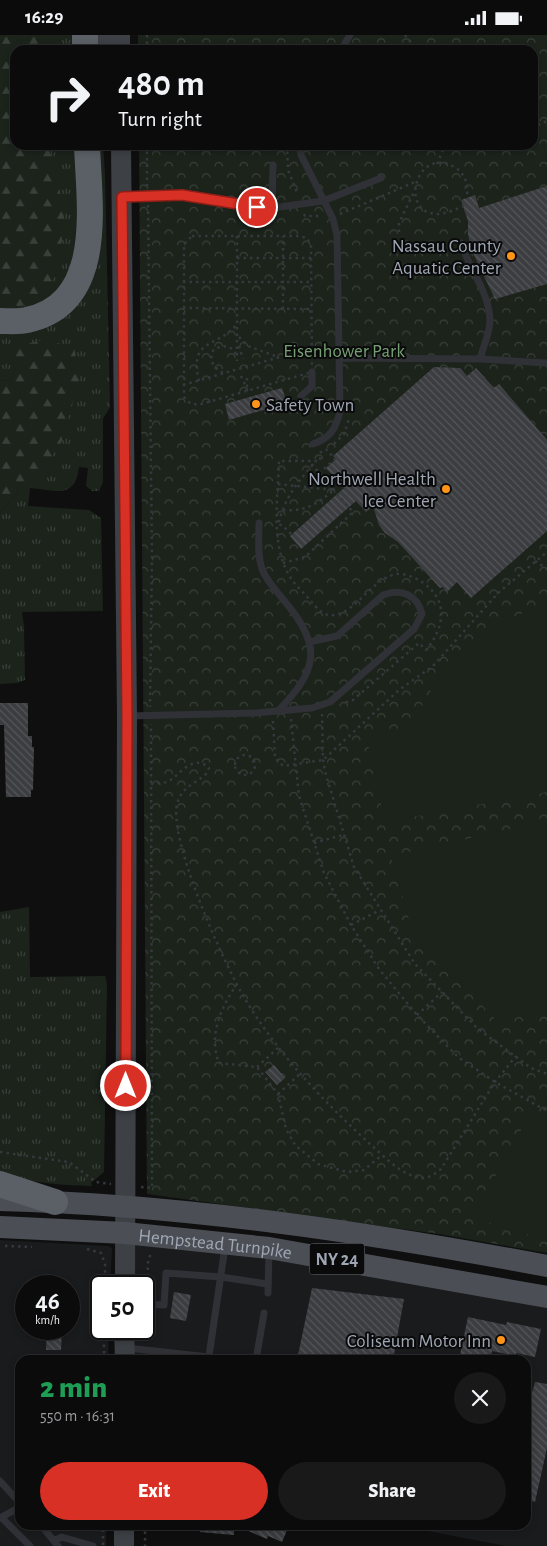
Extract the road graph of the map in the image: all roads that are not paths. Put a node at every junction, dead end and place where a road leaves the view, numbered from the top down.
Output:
1 (87, 150) edge
2 (121, 150) edge
3 (300, 150) edge
4 (273, 165) dead end
5 (380, 177) dead end
6 (122, 197) junction
7 (322, 201) junction
8 (272, 208) junction
9 (461, 243) dead end
10 (0, 321) edge
11 (339, 357) junction
12 (480, 359) junction
13 (547, 363) edge
14 (312, 372) road end
15 (301, 396) dead end
16 (313, 444) dead end
17 (259, 523) dead end
18 (309, 642) junction
19 (278, 711) junction
20 (127, 716) junction
21 (0, 1184) edge
22 (0, 1200) edge
23 (55, 1202) junction
24 (125, 1206) junction
25 (0, 1227) edge
26 (125, 1233) junction
27 (225, 1244) junction
28 (269, 1248) junction
29 (547, 1266) edge
30 (125, 1275) edge
31 (220, 1277) junction
32 (267, 1284) junction
33 (268, 1293) dead end
34 (547, 1297) edge
35 (155, 1304) edge
36 (264, 1313) dead end
37 (124, 1346) edge
38 (168, 1355) edge
39 (209, 1355) edge
40 (257, 1355) edge
41 (0, 1481) edge
42 (15, 1498) edge
43 (15, 1510) edge
44 (2, 1519) edge
45 (45, 1530) edge
46 (124, 1530) edge
47 (56, 1543) edge
48 (30, 1546) edge
49 (93, 1546) edge
50 (124, 1546) edge

1 - 10 highway
2 - 6 main road
3 - 7 lane
4 - 8 lane
5 - 7 lane
6 - 8 lane
6 - 20 main road
7 - 8 lane
7 - 11 lane
9 - 12 lane
11 - 12 lane
11 - 16 lane
12 - 13 lane
14 - 15 lane
17 - 18 lane
18 - 19 lane
18 - 19 lane
19 - 20 lane
20 - 24 main road
21 - 23 highway
22 - 23 main road, Hempstead Turnpike / NY 24
23 - 24 main road, Hempstead Turnpike / NY 24
24 - 26 main road
24 - 29 main road, Hempstead Turnpike / NY 24
25 - 26 main road, Hempstead Turnpike / NY 24
26 - 27 main road, Hempstead Turnpike / NY 24
26 - 30 main road
27 - 28 main road, Hempstead Turnpike / NY 24
27 - 31 lane
28 - 32 lane
28 - 34 main road, Hempstead Turnpike / NY 24
31 - 32 lane
31 - 35 lane
31 - 39 lane
32 - 33 lane
36 - 40 lane
37 - 38 lane
41 - 42 lane
43 - 44 lane
44 - 48 lane
45 - 47 lane
46 - 50 main road
47 - 49 lane

